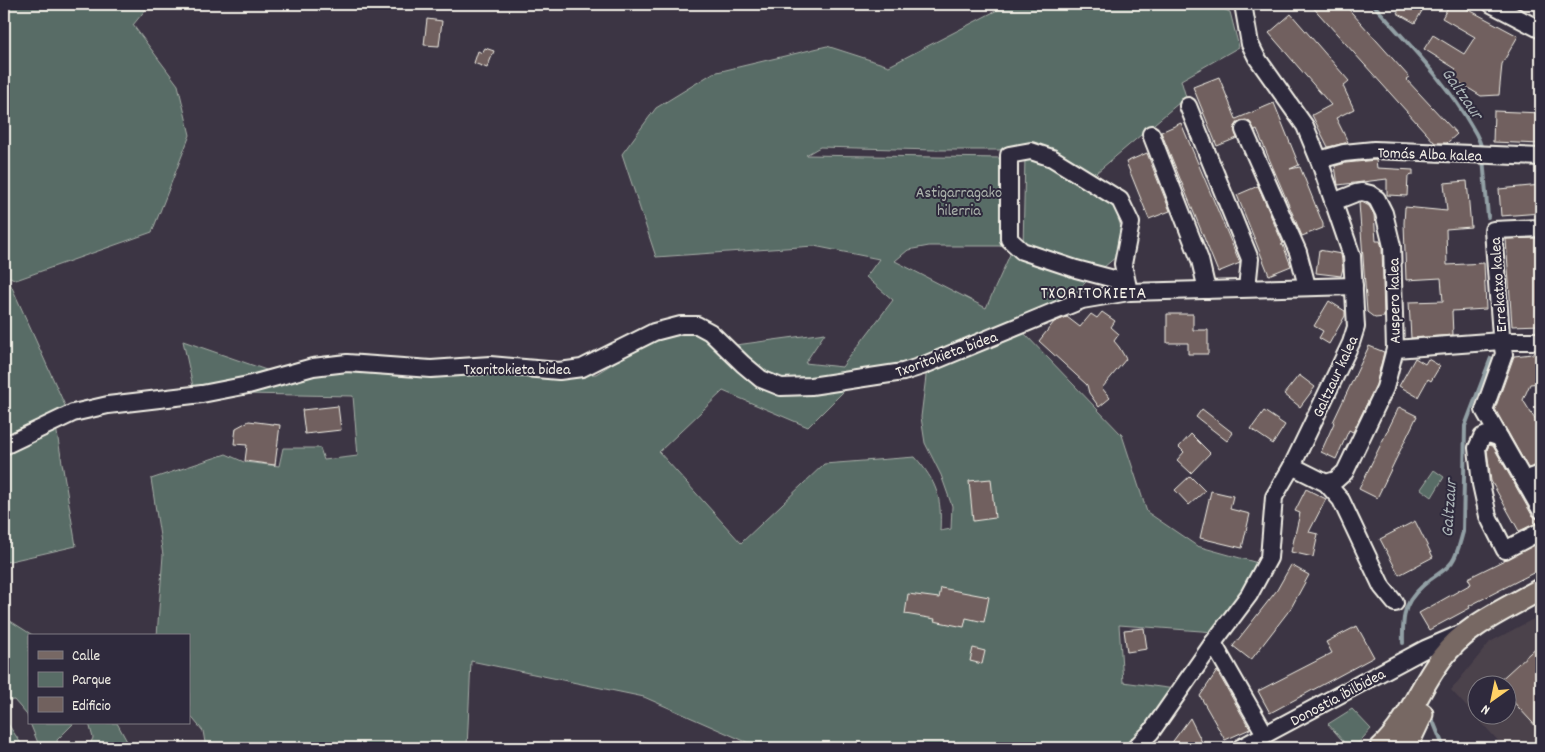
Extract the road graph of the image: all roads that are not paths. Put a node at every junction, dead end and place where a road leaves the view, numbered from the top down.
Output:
1 (1243, 4) edge
2 (1491, 4) edge
3 (1541, 30) edge
4 (1188, 106) dead end
5 (1244, 130) dead end
6 (1151, 134) dead end
7 (1541, 157) edge
8 (1319, 160) junction
9 (1334, 202) junction
10 (1541, 228) edge
11 (1307, 286) junction
12 (1354, 286) junction
13 (1247, 288) junction
14 (1207, 290) junction
15 (1129, 292) junction
16 (1501, 341) junction
17 (1541, 341) edge
18 (1396, 349) junction
19 (1500, 438) junction
20 (4, 446) edge
21 (1292, 466) junction
22 (1541, 474) edge
23 (1524, 480) junction
24 (1326, 483) junction
25 (1541, 510) edge
26 (1541, 531) edge
27 (1541, 589) edge
28 (1394, 603) dead end
29 (1488, 618) junction
30 (1213, 643) junction
31 (1434, 653) junction
32 (1407, 658) junction
33 (1432, 684) junction
34 (1265, 734) junction
35 (1135, 748) edge
36 (1240, 748) edge
37 (1381, 748) edge
38 (1406, 748) edge

1 - 8 street, Galtzaur kalea
2 - 3 street
4 - 13 street
5 - 11 street
6 - 14 street
7 - 8 street, Tomás Alba kalea
8 - 9 street, Galtzaur kalea
9 - 12 street, Galtzaur kalea
9 - 18 street, Auspero kalea
10 - 16 street, Errekatxo kalea
11 - 12 street, Txoritokieta bidea
11 - 13 street, Txoritokieta bidea
12 - 21 street, Galtzaur kalea
13 - 14 street, Txoritokieta bidea
14 - 15 street, Txoritokieta bidea
15 - 15 street
15 - 20 street, Txoritokieta bidea
16 - 17 street, Errekatxo kalea
16 - 18 street, Errekatxo kalea
16 - 19 street, Errekatxo kalea
18 - 24 street, Auspero kalea
19 - 23 street, Errekatxo kalea
19 - 26 street
21 - 24 street
21 - 30 street, Galtzaur kalea
22 - 23 street
23 - 25 street, Errekatxo kalea
24 - 28 street
27 - 29 main road, Donostia ibilbidea
29 - 31 main road, Donostia ibilbidea
29 - 33 main road, Donostia ibilbidea
30 - 34 street
30 - 35 street, Galtzaur kalea
31 - 32 street, Donostia ibilbidea
31 - 33 main road, Donostia ibilbidea
32 - 33 street
32 - 34 street, Donostia ibilbidea
33 - 37 main road, Donostia ibilbidea
33 - 38 main road, Donostia ibilbidea
34 - 36 street, Donostia ibilbidea

